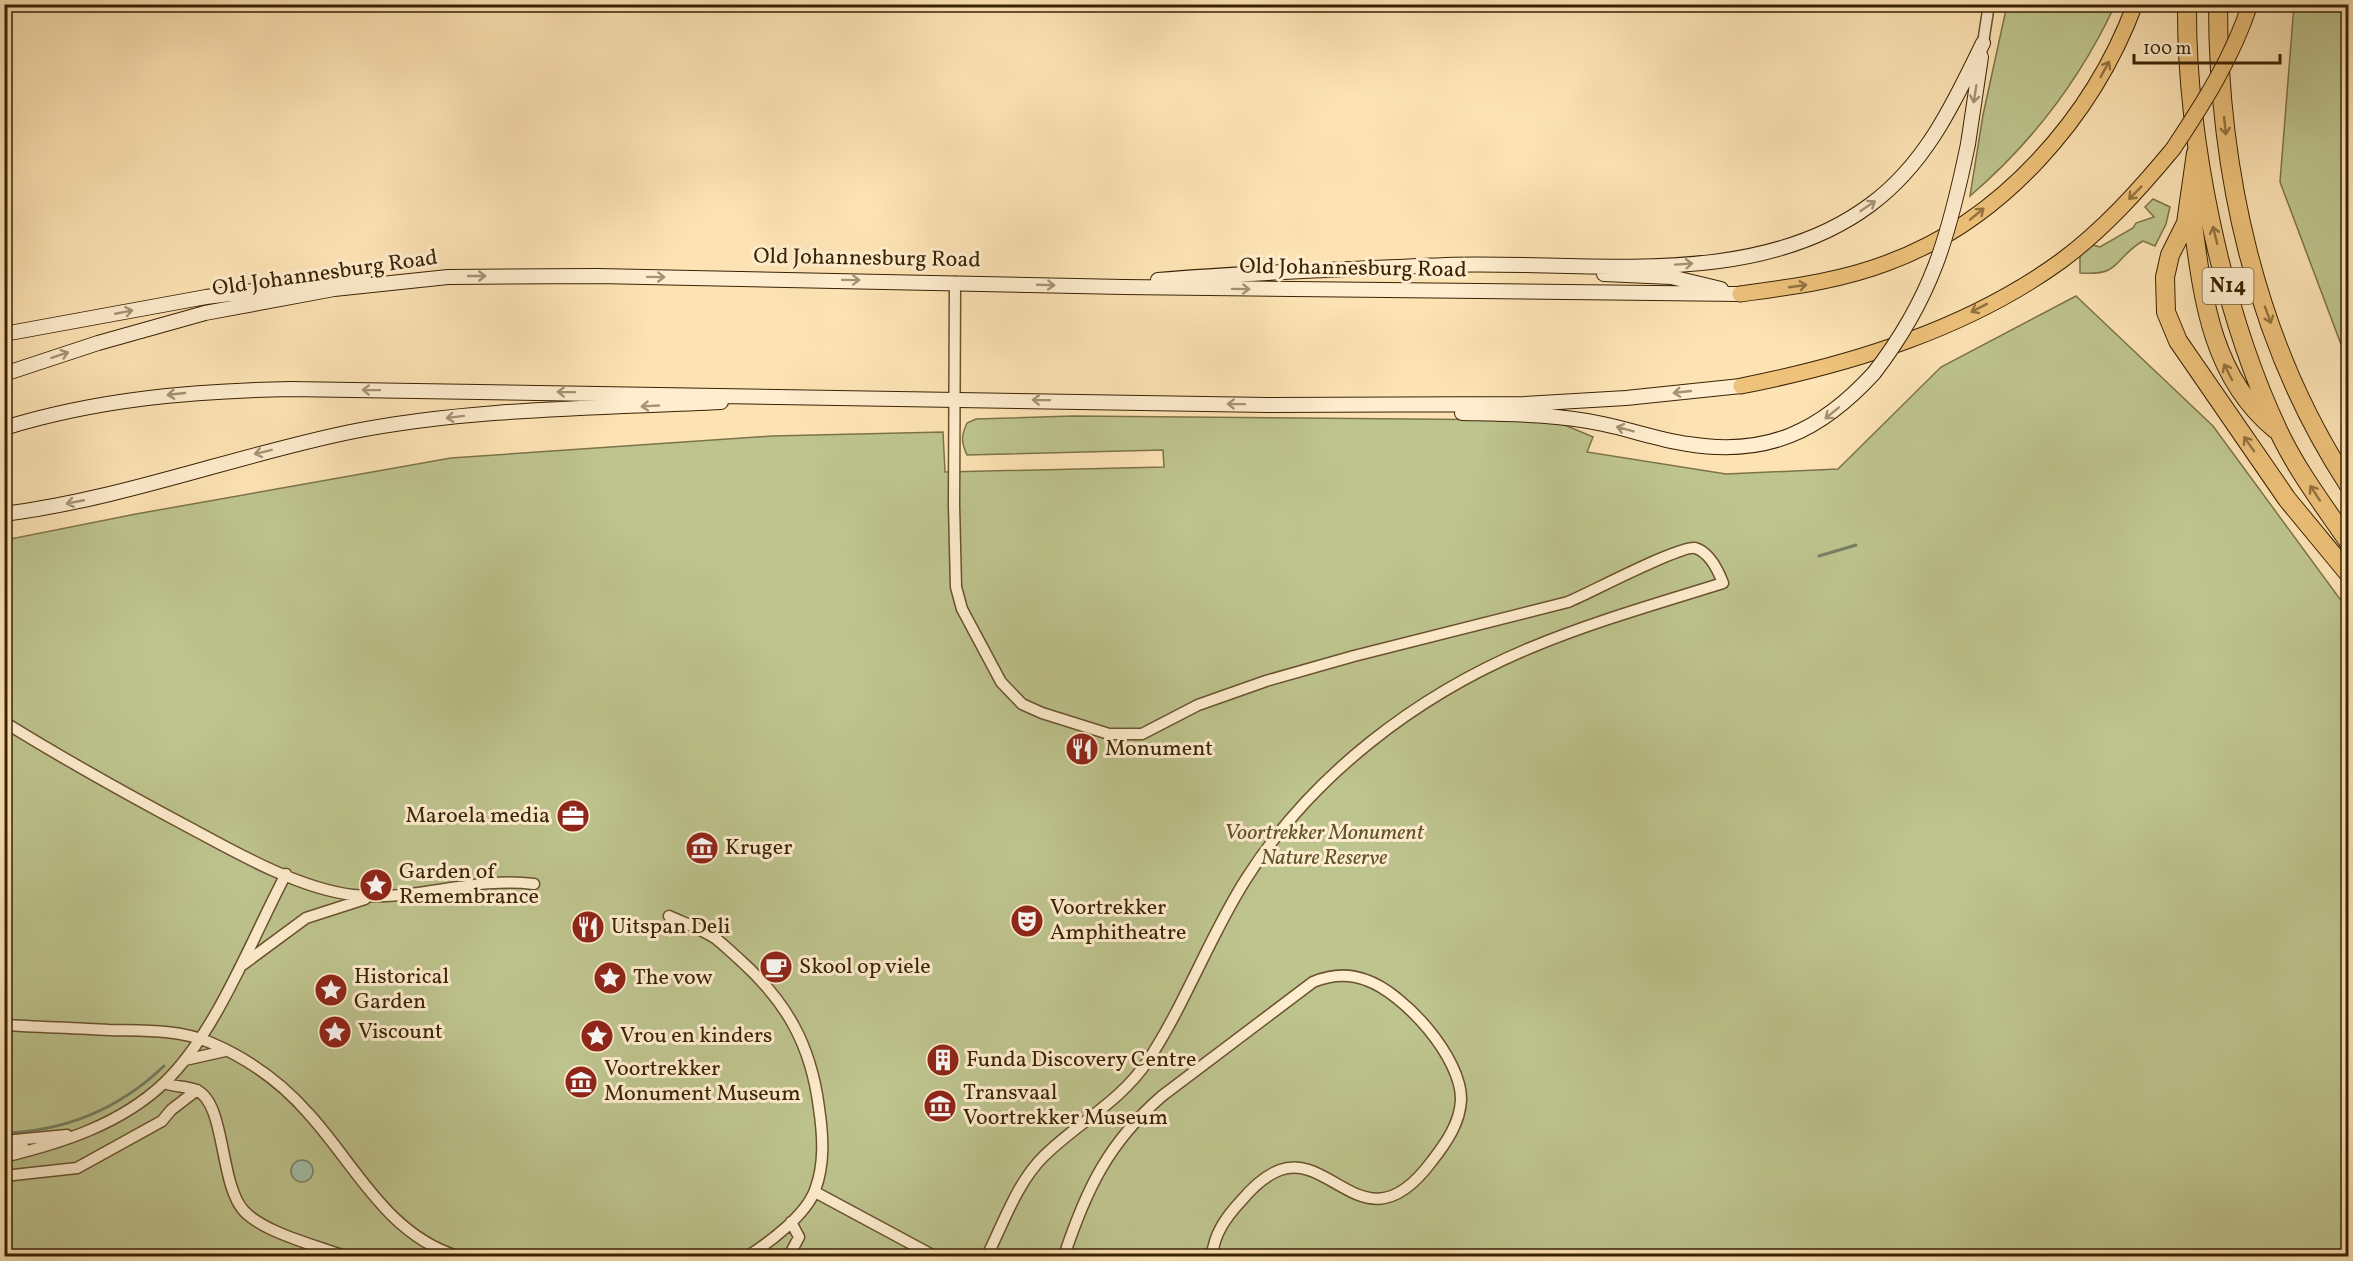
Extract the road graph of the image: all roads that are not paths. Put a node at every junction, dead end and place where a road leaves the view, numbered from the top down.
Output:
1 (1989, 4) edge
2 (2135, 4) edge
3 (2187, 4) edge
4 (2218, 4) edge
5 (2250, 4) edge
6 (1983, 43) junction
7 (2199, 146) junction
8 (2191, 202) junction
9 (1407, 268) junction
10 (448, 277) junction
11 (955, 282) junction
12 (1124, 287) junction
13 (1740, 294) junction
14 (4, 334) edge
15 (4, 375) edge
16 (1741, 386) joint
17 (834, 397) junction
18 (955, 399) junction
19 (1268, 405) junction
20 (4, 428) edge
21 (2279, 432) junction
22 (2349, 484) edge
23 (4, 514) edge
24 (2349, 541) edge
25 (2349, 573) edge
26 (4, 722) edge
27 (286, 874) junction
28 (534, 884) dead end
29 (377, 897) junction
30 (669, 916) dead end
31 (234, 976) junction
32 (4, 1025) edge
33 (200, 1040) junction
34 (226, 1051) junction
35 (185, 1060) junction
36 (164, 1083) junction
37 (197, 1090) junction
38 (82, 1133) junction
39 (4, 1141) edge
40 (4, 1149) edge
41 (4, 1157) edge
42 (4, 1176) edge
43 (815, 1192) junction
44 (791, 1222) junction
45 (344, 1257) edge
46 (457, 1257) edge
47 (748, 1257) edge
48 (789, 1257) edge
49 (934, 1257) edge
50 (987, 1257) edge
51 (1064, 1257) edge
52 (1212, 1257) edge

1 - 6 street
13 -> 2 main road
3 - 7 highway, N14
4 -> 22 highway, N14
5 -> 16 main road, bridge
9 -> 6 main road
6 -> 19 main road, bridge
7 - 8 highway
21 -> 7 highway, N14
21 -> 8 highway
25 -> 8 highway
9 - 12 main road
9 - 13 main road
10 -> 11 main road, Old Johannesburg Road
14 -> 10 main road
15 -> 10 main road, Old Johannesburg Road
11 -> 12 main road, Old Johannesburg Road
11 - 18 street
12 -> 13 main road, Old Johannesburg Road
16 -> 19 main road
17 - 18 main road
17 -> 20 main road
17 -> 23 main road
19 -> 18 main road
18 - 50 street
24 -> 21 highway, N14
26 - 27 street
27 - 29 street
27 - 31 street
28 - 29 street
29 - 31 street
30 - 43 street
31 - 33 street
32 - 33 street
33 - 34 street
33 - 35 street
34 - 35 street
34 - 46 street
35 - 36 street
36 - 37 street
36 - 38 street
37 - 42 street
37 - 45 street
38 - 39 street
38 - 40 street
38 - 41 street
43 - 44 street
43 - 49 street
44 - 47 street
44 - 48 street
51 - 52 street

